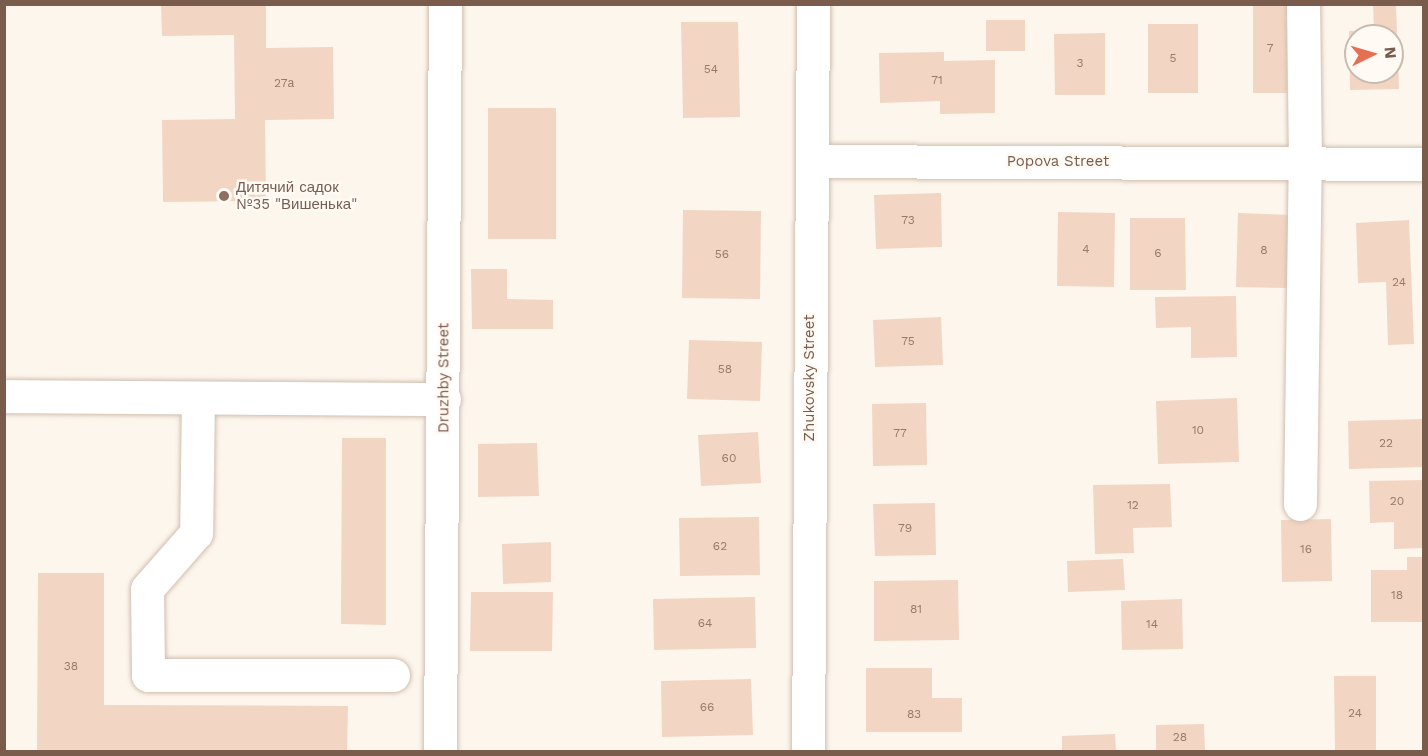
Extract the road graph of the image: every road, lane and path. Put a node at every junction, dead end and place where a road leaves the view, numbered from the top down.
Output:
1 (446, 4) edge
2 (813, 4) edge
3 (1303, 4) edge
4 (812, 161) junction
5 (1305, 164) junction
6 (1424, 164) edge
7 (4, 396) edge
8 (198, 398) junction
9 (444, 399) junction
10 (1300, 504) dead end
11 (393, 675) dead end
12 (440, 752) edge
13 (808, 752) edge

1 - 9 street, Druzhby Street
2 - 4 street, Zhukovsky Street
3 - 5 street
4 - 5 street, Popova Street
4 - 13 street, Zhukovsky Street
5 - 6 street, Popova Street
5 - 10 street
7 - 8 street
8 - 9 street
8 - 11 street
9 - 12 street, Druzhby Street

